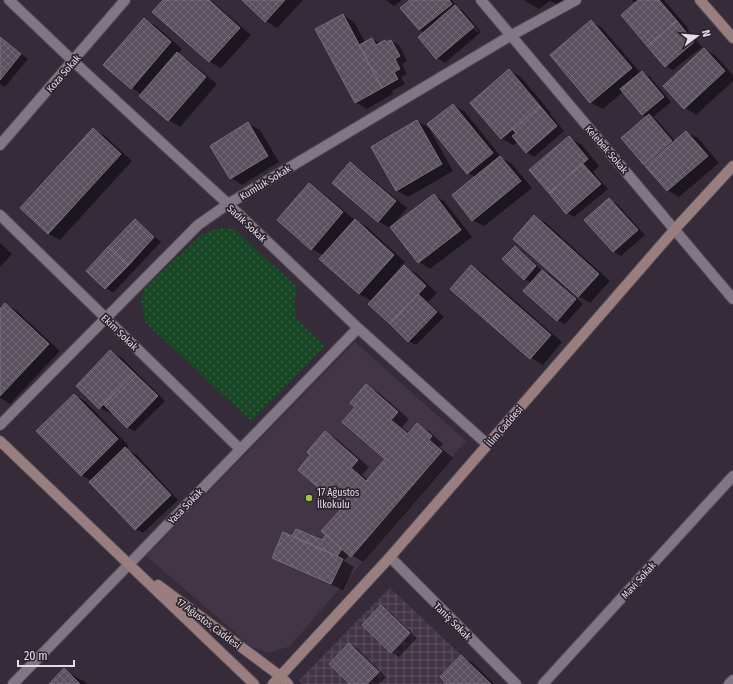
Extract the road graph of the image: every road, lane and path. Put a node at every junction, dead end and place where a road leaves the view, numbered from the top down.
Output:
1 (9, 0) edge
2 (125, 0) edge
3 (481, 0) edge
4 (576, 0) edge
5 (700, 0) edge
6 (510, 36) junction
7 (733, 38) edge
8 (73, 62) junction
9 (0, 145) edge
10 (733, 166) edge
11 (228, 204) junction
12 (0, 215) edge
13 (675, 229) junction
14 (733, 299) edge
15 (106, 319) junction
16 (358, 328) junction
17 (0, 425) edge
18 (0, 441) edge
19 (487, 444) junction
20 (240, 449) junction
21 (733, 476) edge
22 (390, 557) junction
23 (129, 564) junction
24 (280, 676) junction
25 (733, 680) edge
26 (13, 684) edge
27 (254, 684) edge
28 (273, 684) edge
29 (288, 684) edge
30 (516, 684) edge
31 (543, 684) edge
32 (729, 684) edge

1 - 8 street, Sadık Sokak
2 - 8 street, Koza Sokak
3 - 6 street, Kelebek Sokak
4 - 6 street, Kumluk Sokak
5 - 7 street
6 - 11 street, Kumluk Sokak
6 - 13 street, Kelebek Sokak
8 - 9 street, Koza Sokak
8 - 11 street, Sadık Sokak
10 - 13 street, İlim Caddesi
11 - 15 street, Kumluk Sokak
11 - 16 street, Sadık Sokak
12 - 15 street, Ekim Sokak
13 - 14 street, Kelebek Sokak
13 - 19 street, İlim Caddesi
15 - 17 street, Kumluk Sokak
15 - 20 street, Ekim Sokak
16 - 19 street, Sadık Sokak
16 - 20 street, Yasa Sokak
18 - 23 street, 17 Ağustos Caddesi
19 - 22 street, İlim Caddesi
20 - 23 street, Yasa Sokak
21 - 31 street, Mavi Sokak
22 - 24 street, İlim Caddesi
22 - 30 street, Taniş Sokak
23 - 24 street, 17 Ağustos Caddesi
23 - 26 street, Yasa Sokak
23 - 27 street, 17 Ağustos Caddesi
24 - 28 street, İlim Caddesi
24 - 29 street, 17 Ağustos Caddesi
25 - 32 street

